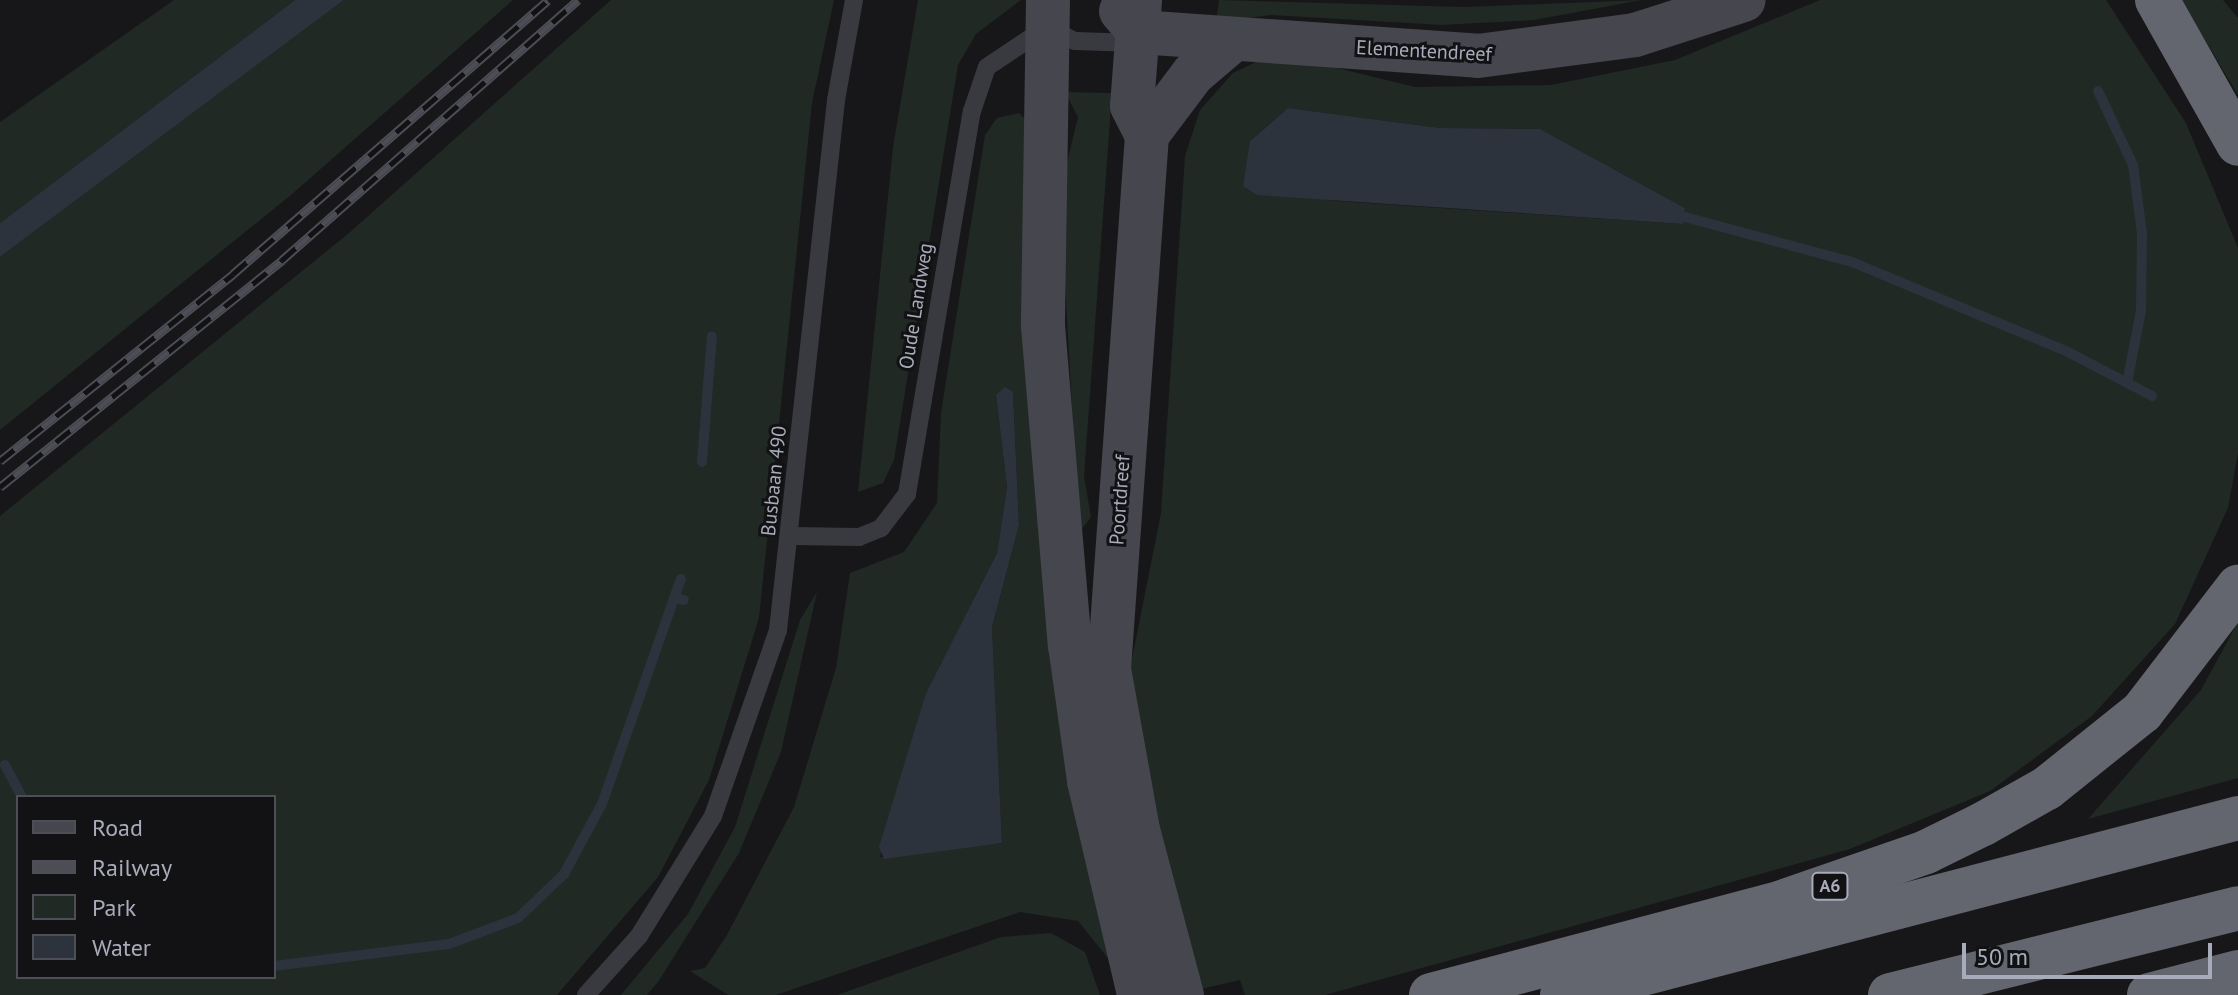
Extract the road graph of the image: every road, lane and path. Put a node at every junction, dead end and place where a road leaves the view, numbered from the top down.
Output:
1 (854, 0) edge
2 (1744, 0) edge
3 (2157, 0) edge
4 (1057, 9) edge
5 (1131, 11) edge
6 (1233, 40) junction
7 (1147, 135) junction
8 (2238, 144) edge
9 (792, 536) junction
10 (2238, 587) edge
11 (2238, 818) edge
12 (2238, 908) edge
13 (2238, 972) edge
14 (586, 995) edge
15 (1139, 995) edge
16 (1182, 995) edge
17 (1431, 995) edge
18 (1562, 995) edge
19 (1890, 995) edge
20 (2149, 995) edge

1 - 9 lane, Busbaan 490
2 - 6 main road, Elementendreef
3 - 8 highway
4 - 5 lane
4 - 9 lane, Oude Landweg
4 - 15 main road
5 - 6 main road, Elementendreef
5 - 7 main road, Poortdreef
6 - 7 main road
7 - 16 main road, Poortdreef
9 - 14 lane, Busbaan 490
10 - 17 highway, A6
11 - 18 highway, A6
12 - 19 highway
13 - 20 highway

